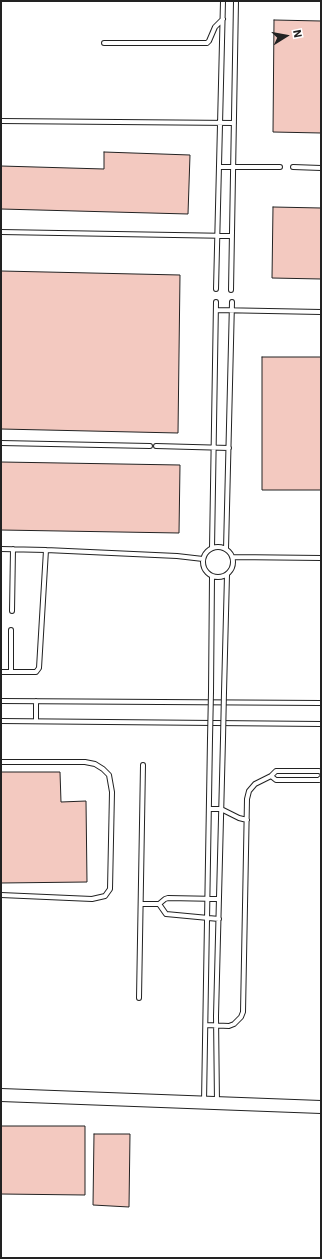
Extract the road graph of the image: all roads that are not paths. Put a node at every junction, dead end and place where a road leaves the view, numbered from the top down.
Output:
1 (223, 1) edge
2 (236, 1) edge
3 (223, 18) junction
4 (104, 43) dead end
5 (1, 121) edge
6 (220, 123) junction
7 (234, 123) junction
8 (219, 167) junction
9 (233, 167) junction
10 (280, 167) dead end
11 (293, 167) dead end
12 (321, 168) edge
13 (1, 232) edge
14 (217, 236) junction
15 (232, 236) junction
16 (216, 289) dead end
17 (232, 290) dead end
18 (216, 302) dead end
19 (232, 302) dead end
20 (216, 310) junction
21 (231, 310) junction
22 (321, 312) edge
23 (1, 443) edge
24 (150, 446) dead end
25 (156, 446) dead end
26 (214, 447) junction
27 (229, 448) junction
28 (212, 548) junction
29 (1, 549) edge
30 (13, 549) junction
31 (226, 549) junction
32 (46, 550) junction
33 (233, 557) junction
34 (321, 558) edge
35 (203, 559) junction
36 (226, 575) junction
37 (212, 576) junction
38 (12, 611) dead end
39 (12, 630) dead end
40 (1, 672) edge
41 (11, 672) junction
42 (1, 701) edge
43 (36, 701) junction
44 (321, 702) edge
45 (1, 721) edge
46 (36, 721) junction
47 (321, 724) edge
48 (1, 762) edge
49 (143, 765) dead end
50 (321, 772) edge
51 (271, 776) junction
52 (321, 778) edge
53 (210, 809) junction
54 (222, 809) junction
55 (246, 820) junction
56 (1, 895) edge
57 (208, 899) junction
58 (219, 900) junction
59 (140, 904) junction
60 (158, 904) junction
61 (207, 918) junction
62 (219, 919) junction
63 (139, 998) dead end
64 (206, 1025) junction
65 (216, 1026) junction
66 (1, 1095) edge
67 (204, 1103) junction
68 (217, 1103) junction
69 (321, 1107) edge

1 - 3 lane
2 - 7 lane
3 - 4 lane
3 - 6 lane
5 - 6 lane
6 - 7 lane
6 - 8 lane
7 - 9 lane
8 - 9 lane
8 - 14 lane
9 - 10 lane
9 - 15 lane
11 - 12 lane
13 - 14 lane
14 - 15 lane
14 - 16 lane
15 - 17 lane
18 - 20 lane
19 - 21 lane
20 - 21 lane
20 - 26 lane
21 - 22 lane
21 - 27 lane
23 - 24 lane
25 - 26 lane
26 - 27 lane
26 - 28 lane
27 - 31 lane
28 - 31 lane
28 - 35 lane
29 - 30 lane
30 - 32 lane
30 - 38 lane
31 - 33 lane
32 - 35 lane
32 - 41 lane
33 - 34 lane
33 - 36 lane
35 - 37 lane
36 - 37 lane
36 - 54 lane, bridge
37 - 53 lane, bridge
39 - 41 lane
40 - 41 lane
42 - 43 lane
43 - 44 lane
43 - 46 lane
45 - 46 lane
46 - 47 lane
48 - 56 lane
49 - 59 lane
50 - 51 lane
51 - 52 lane
51 - 55 lane
53 - 54 lane
53 - 57 lane
54 - 55 lane
54 - 58 lane
55 - 65 lane
57 - 58 lane
57 - 60 lane
57 - 61 lane
58 - 62 lane
59 - 60 lane
59 - 63 lane
60 - 61 lane
61 - 62 lane
61 - 64 lane
62 - 65 lane
64 - 65 lane
64 - 67 lane
65 - 68 lane
66 - 67 street
67 - 68 street
68 - 69 street

